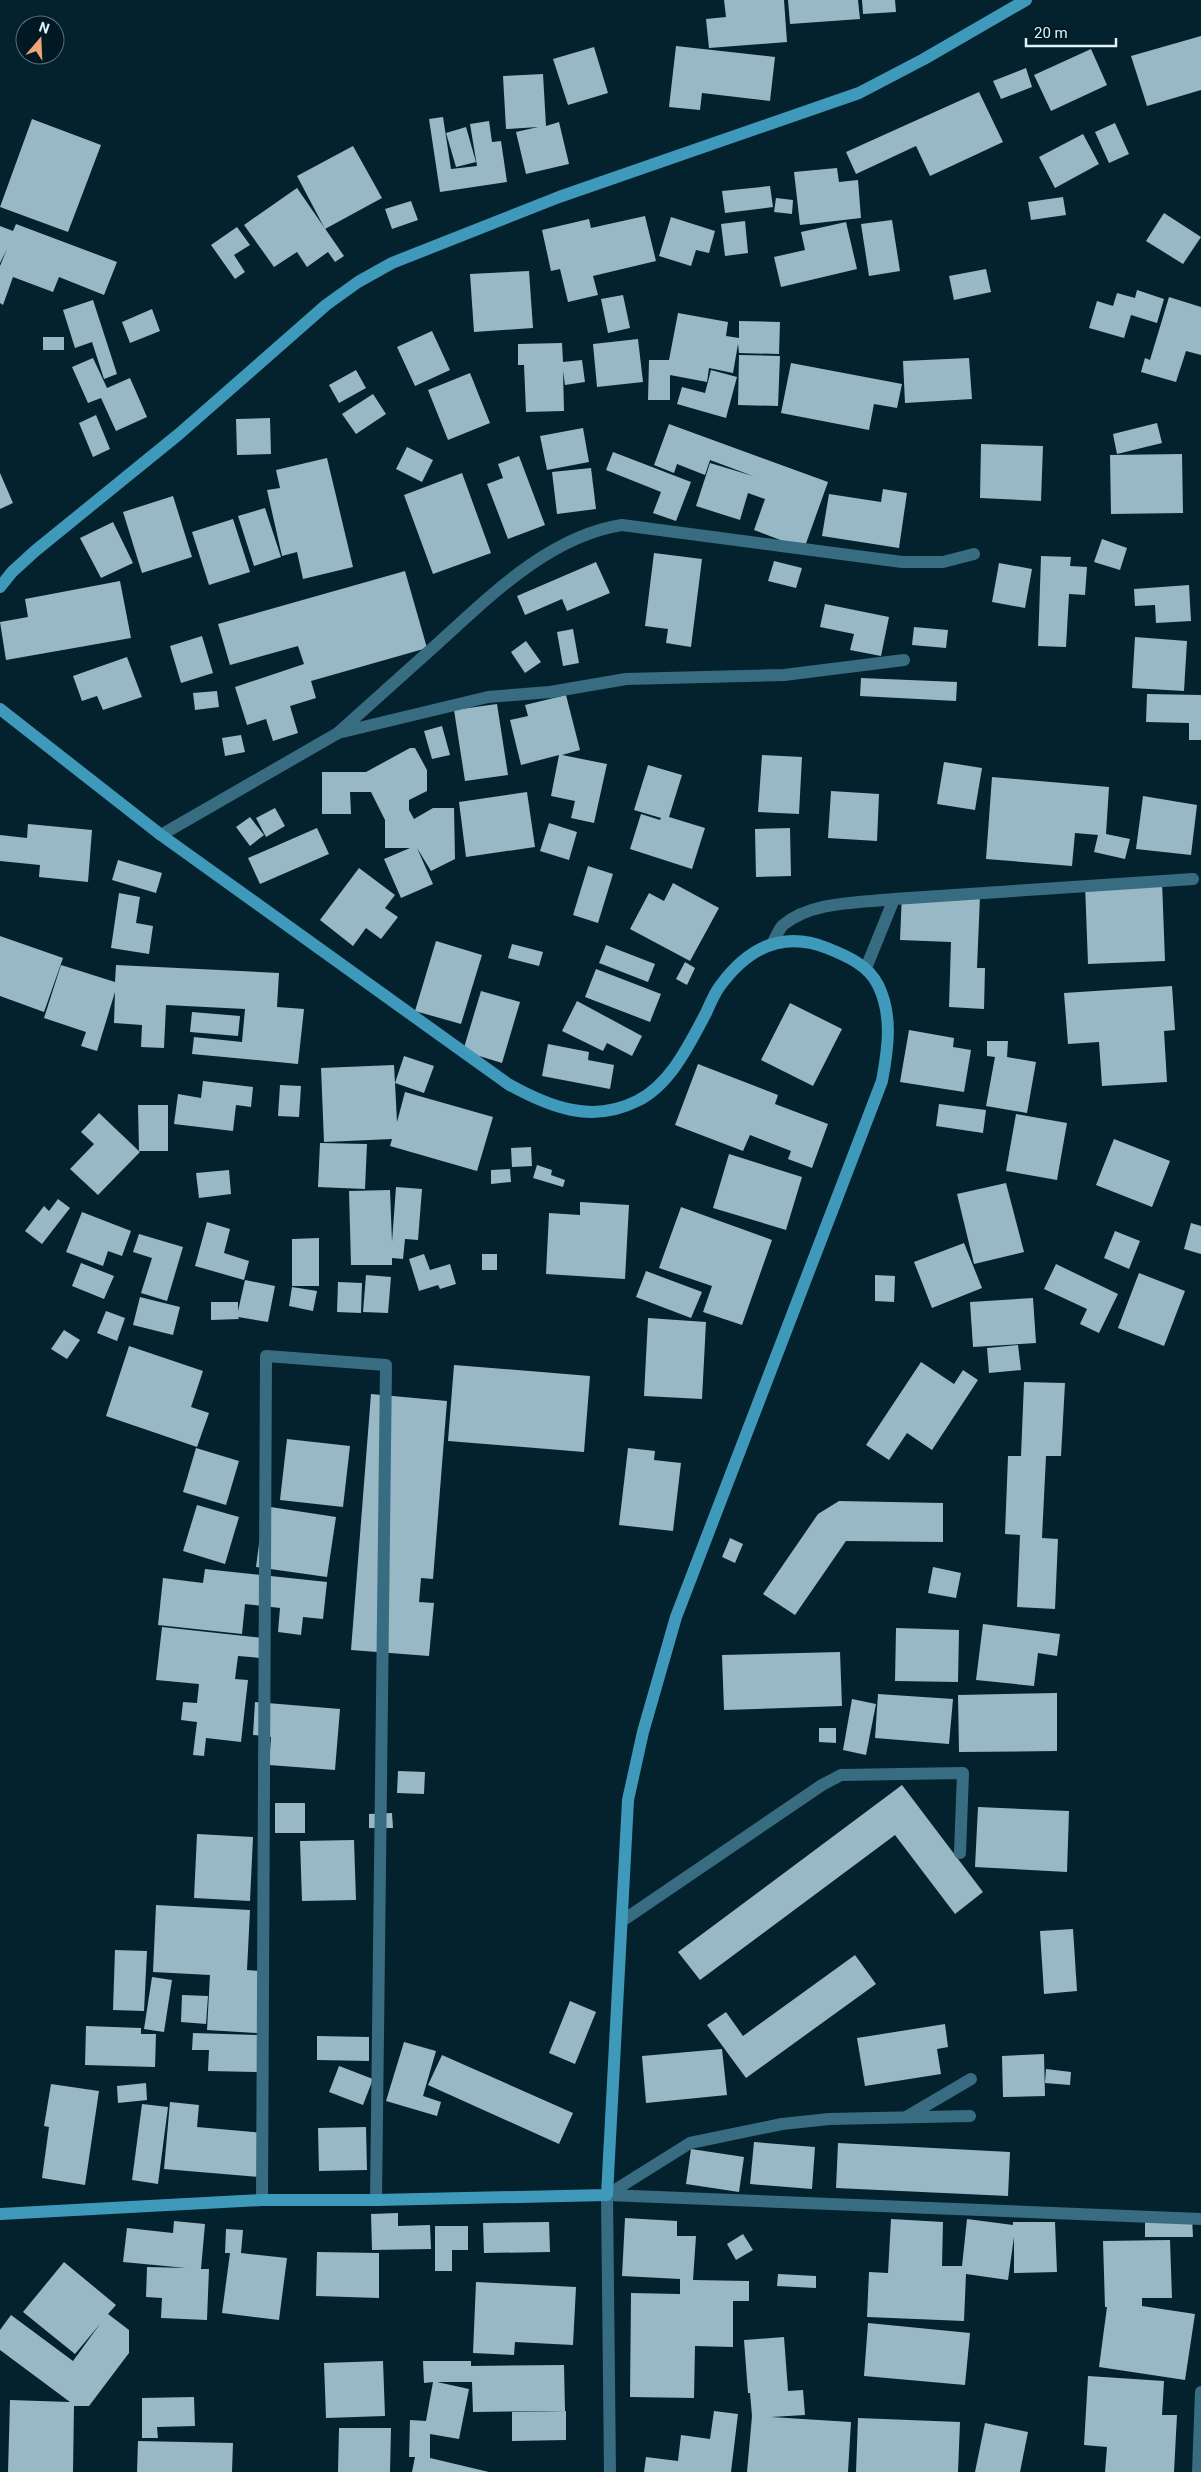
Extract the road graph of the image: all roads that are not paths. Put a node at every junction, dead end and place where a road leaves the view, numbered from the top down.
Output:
1 (1026, 0) edge
2 (974, 554) dead end
3 (0, 587) edge
4 (904, 660) dead end
5 (0, 709) edge
6 (338, 733) junction
7 (161, 835) junction
8 (1193, 879) dead end
9 (894, 899) junction
10 (773, 942) junction
11 (866, 968) junction
12 (960, 1853) dead end
13 (622, 1921) junction
14 (971, 2079) dead end
15 (970, 2116) dead end
16 (906, 2117) junction
17 (607, 2196) junction
18 (262, 2200) junction
19 (376, 2200) junction
20 (0, 2214) edge
21 (1201, 2219) edge
22 (1201, 2392) edge
23 (610, 2472) edge
24 (1198, 2472) edge

1 - 3 main road
2 - 6 street
4 - 6 street
5 - 7 main road
6 - 7 street
7 - 10 main road
8 - 9 street
9 - 10 street
9 - 11 street
10 - 11 main road
11 - 13 main road
12 - 13 street
13 - 17 main road
14 - 16 street
15 - 16 street
16 - 17 street
17 - 19 main road
17 - 21 street
17 - 23 street
18 - 19 main road
18 - 19 street
18 - 20 main road
22 - 24 street

